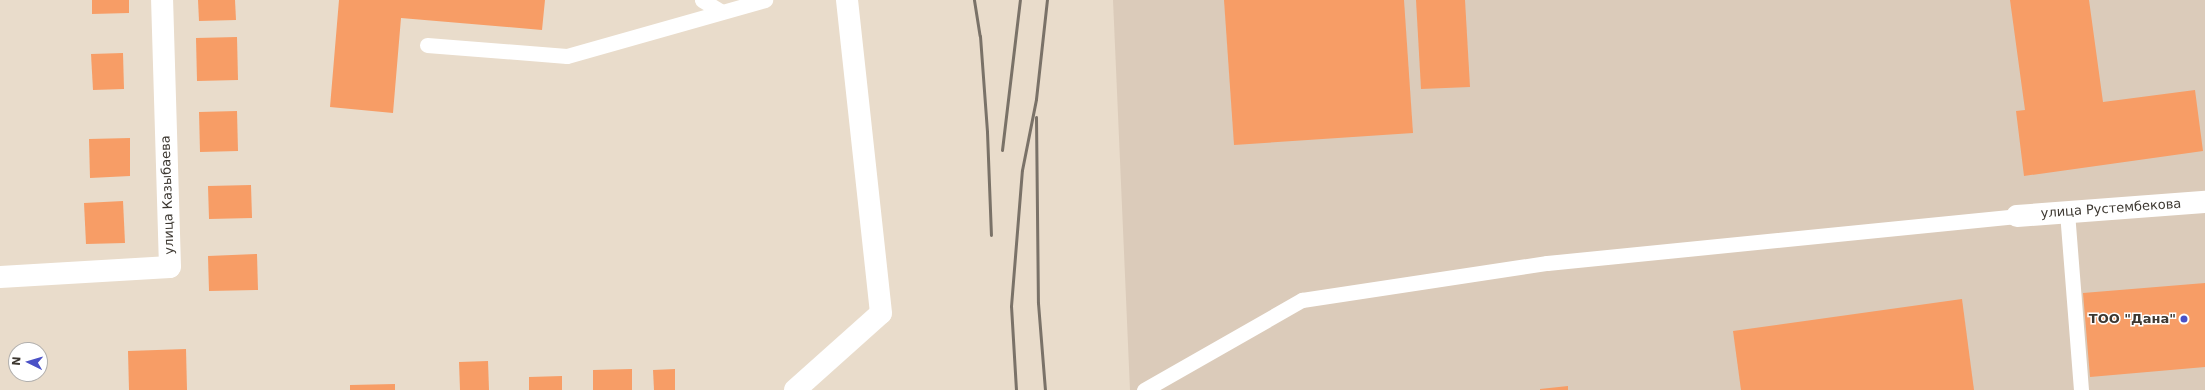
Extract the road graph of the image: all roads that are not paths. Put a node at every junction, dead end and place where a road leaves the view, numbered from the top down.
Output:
1 (162, 0) edge
2 (702, 0) edge
3 (765, 0) edge
4 (847, 0) edge
5 (722, 12) junction
6 (427, 45) dead end
7 (2205, 202) edge
8 (2067, 212) junction
9 (2017, 216) joint
10 (0, 277) edge
11 (795, 390) edge
12 (1144, 390) edge
13 (2081, 390) edge

1 - 10 street, улица Казыбаева
2 - 5 lane
3 - 5 lane
4 - 11 street
5 - 6 lane
7 - 8 street, улица Рустембекова
8 - 9 street, улица Рустембекова
8 - 13 lane
9 - 12 lane

